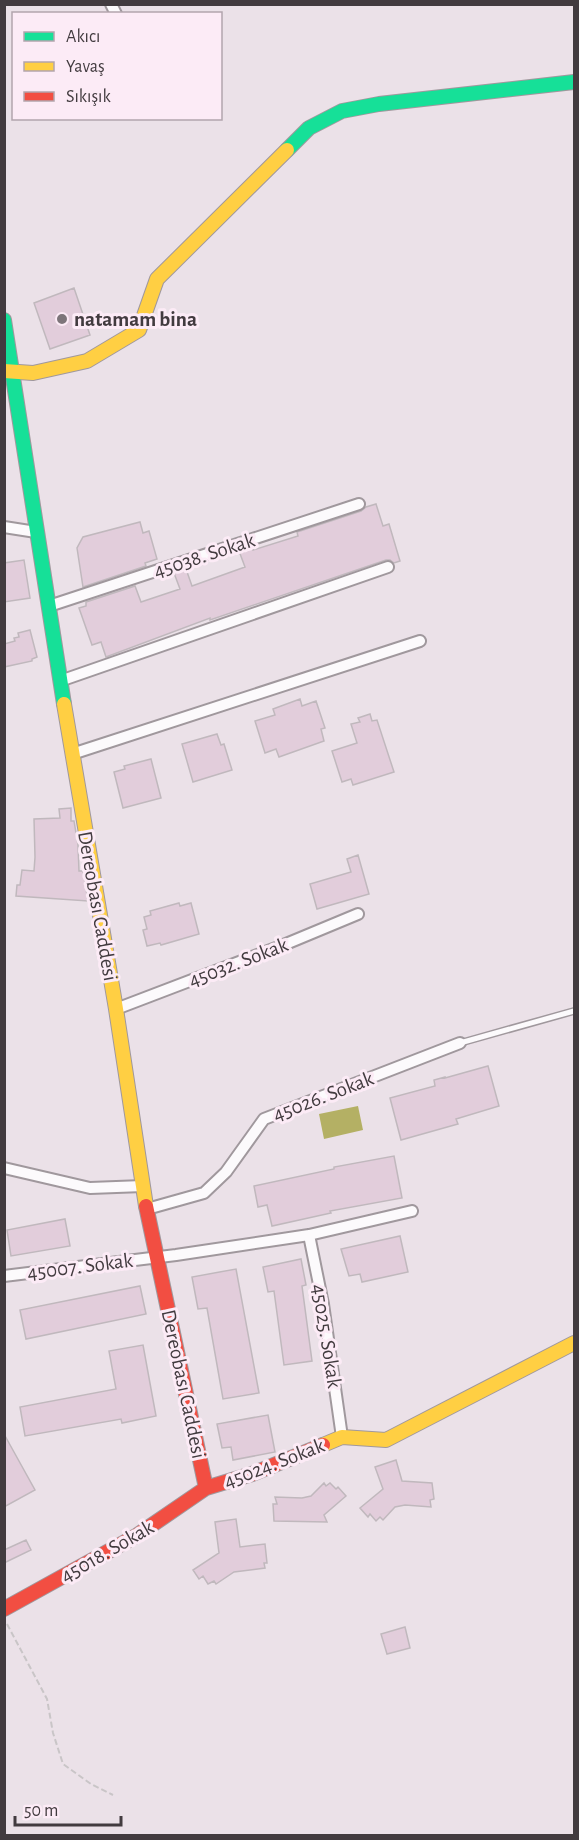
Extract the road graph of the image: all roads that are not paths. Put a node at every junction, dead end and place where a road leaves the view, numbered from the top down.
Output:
1 (574, 82) edge
2 (4, 320) edge
3 (8, 371) edge
4 (359, 504) dead end
5 (4, 527) edge
6 (36, 532) junction
7 (388, 567) dead end
8 (49, 606) junction
9 (420, 641) dead end
10 (60, 681) junction
11 (72, 754) junction
12 (358, 914) dead end
13 (116, 1009) junction
14 (574, 1011) edge
15 (460, 1043) joint
16 (4, 1168) edge
17 (143, 1186) junction
18 (147, 1209) junction
19 (412, 1211) dead end
20 (309, 1235) junction
21 (156, 1257) junction
22 (4, 1276) edge
23 (574, 1343) edge
24 (342, 1437) junction
25 (206, 1488) junction
26 (4, 1609) edge

1 - 3 street
2 - 3 street, Dereobası Caddesi
3 - 6 street, Dereobası Caddesi
4 - 8 street, 45038. Sokak
5 - 6 street
6 - 8 street, Dereobası Caddesi
7 - 10 street
8 - 10 street, Dereobası Caddesi
9 - 11 street
10 - 11 street, Dereobası Caddesi
11 - 13 street, Dereobası Caddesi
12 - 13 street, 45032. Sokak
13 - 17 street, Dereobası Caddesi
14 - 15 lane
15 - 18 street, 45026. Sokak
16 - 17 street
17 - 18 street, Dereobası Caddesi
18 - 21 street, Dereobası Caddesi
19 - 20 street
20 - 21 street
20 - 24 street, 45025. Sokak
21 - 22 street, 45007. Sokak
21 - 25 street, Dereobası Caddesi
23 - 24 street
24 - 25 street, 45024. Sokak
25 - 26 street, 45018. Sokak

